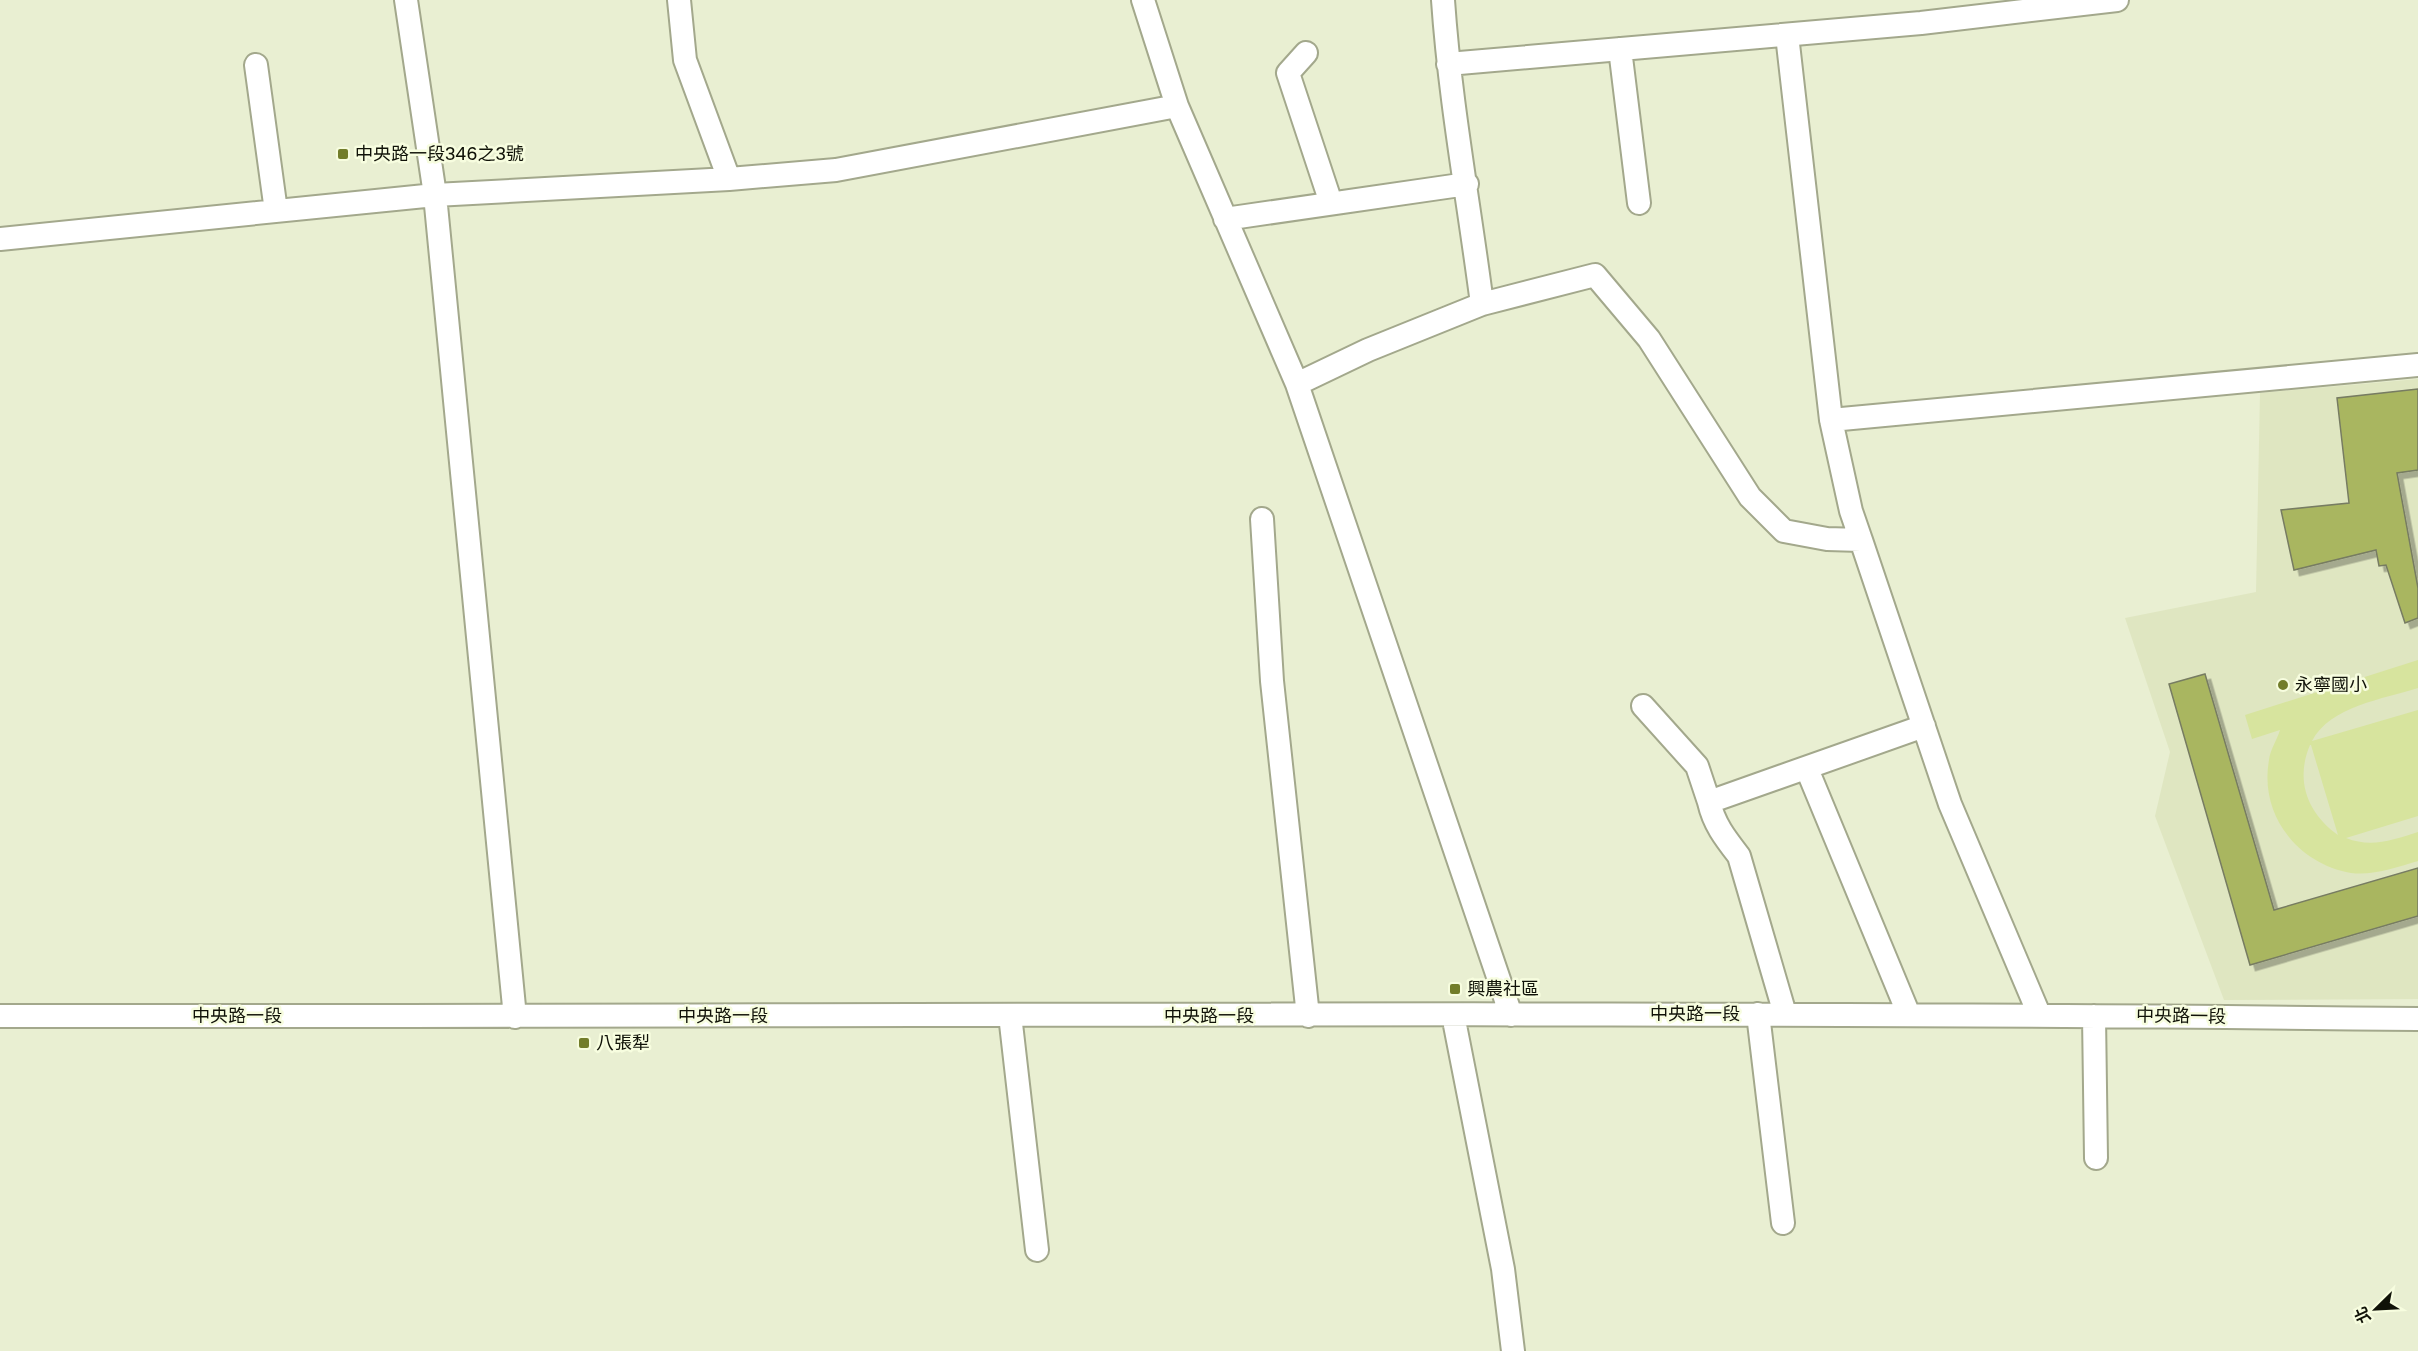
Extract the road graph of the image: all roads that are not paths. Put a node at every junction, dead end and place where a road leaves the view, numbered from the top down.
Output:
1 (406, 0) edge
2 (679, 0) edge
3 (1143, 0) edge
4 (1443, 0) edge
5 (2117, 0) edge
6 (1787, 34) junction
7 (1620, 49) junction
8 (1306, 53) dead end
9 (256, 64) dead end
10 (1448, 64) junction
11 (1177, 106) junction
12 (729, 179) junction
13 (1467, 184) junction
14 (435, 195) junction
15 (1639, 202) dead end
16 (1331, 203) junction
17 (276, 211) junction
18 (1226, 219) junction
19 (0, 240) edge
20 (1482, 304) junction
21 (2418, 364) edge
22 (1297, 384) junction
23 (1832, 420) junction
24 (1262, 519) dead end
25 (1861, 540) junction
26 (1642, 706) dead end
27 (1924, 726) junction
28 (1807, 769) junction
29 (1709, 802) junction
30 (1758, 1014) junction
31 (1785, 1014) junction
32 (2039, 1014) junction
33 (1010, 1015) junction
34 (1453, 1015) junction
35 (1511, 1015) junction
36 (1909, 1015) junction
37 (0, 1016) edge
38 (1308, 1016) junction
39 (2094, 1016) junction
40 (515, 1017) junction
41 (2418, 1019) edge
42 (2096, 1158) dead end
43 (1783, 1223) dead end
44 (1037, 1250) dead end
45 (1513, 1351) edge

1 - 14 street
2 - 12 street
3 - 11 street
4 - 10 street
5 - 6 street
6 - 7 street
6 - 23 street
7 - 10 street
7 - 15 street
8 - 16 street
9 - 17 street
10 - 13 street
11 - 12 street
11 - 18 street
12 - 14 street
13 - 16 street
13 - 20 street
14 - 17 street
14 - 40 street
16 - 18 street
17 - 19 street
18 - 22 street
20 - 22 street
20 - 25 street
21 - 23 street
22 - 35 street
23 - 25 street
24 - 38 street
25 - 27 street
26 - 29 street
27 - 28 street
27 - 32 street
28 - 29 street
28 - 36 street
29 - 31 street
30 - 31 street, 中央路一段
30 - 35 street, 中央路一段
30 - 43 street
31 - 36 street, 中央路一段
32 - 36 street, 中央路一段
32 - 39 street, 中央路一段
33 - 38 street, 中央路一段
33 - 40 street, 中央路一段
33 - 44 street
34 - 35 street, 中央路一段
34 - 38 street, 中央路一段
34 - 45 street
37 - 40 street, 中央路一段
39 - 41 street, 中央路一段
39 - 42 street

